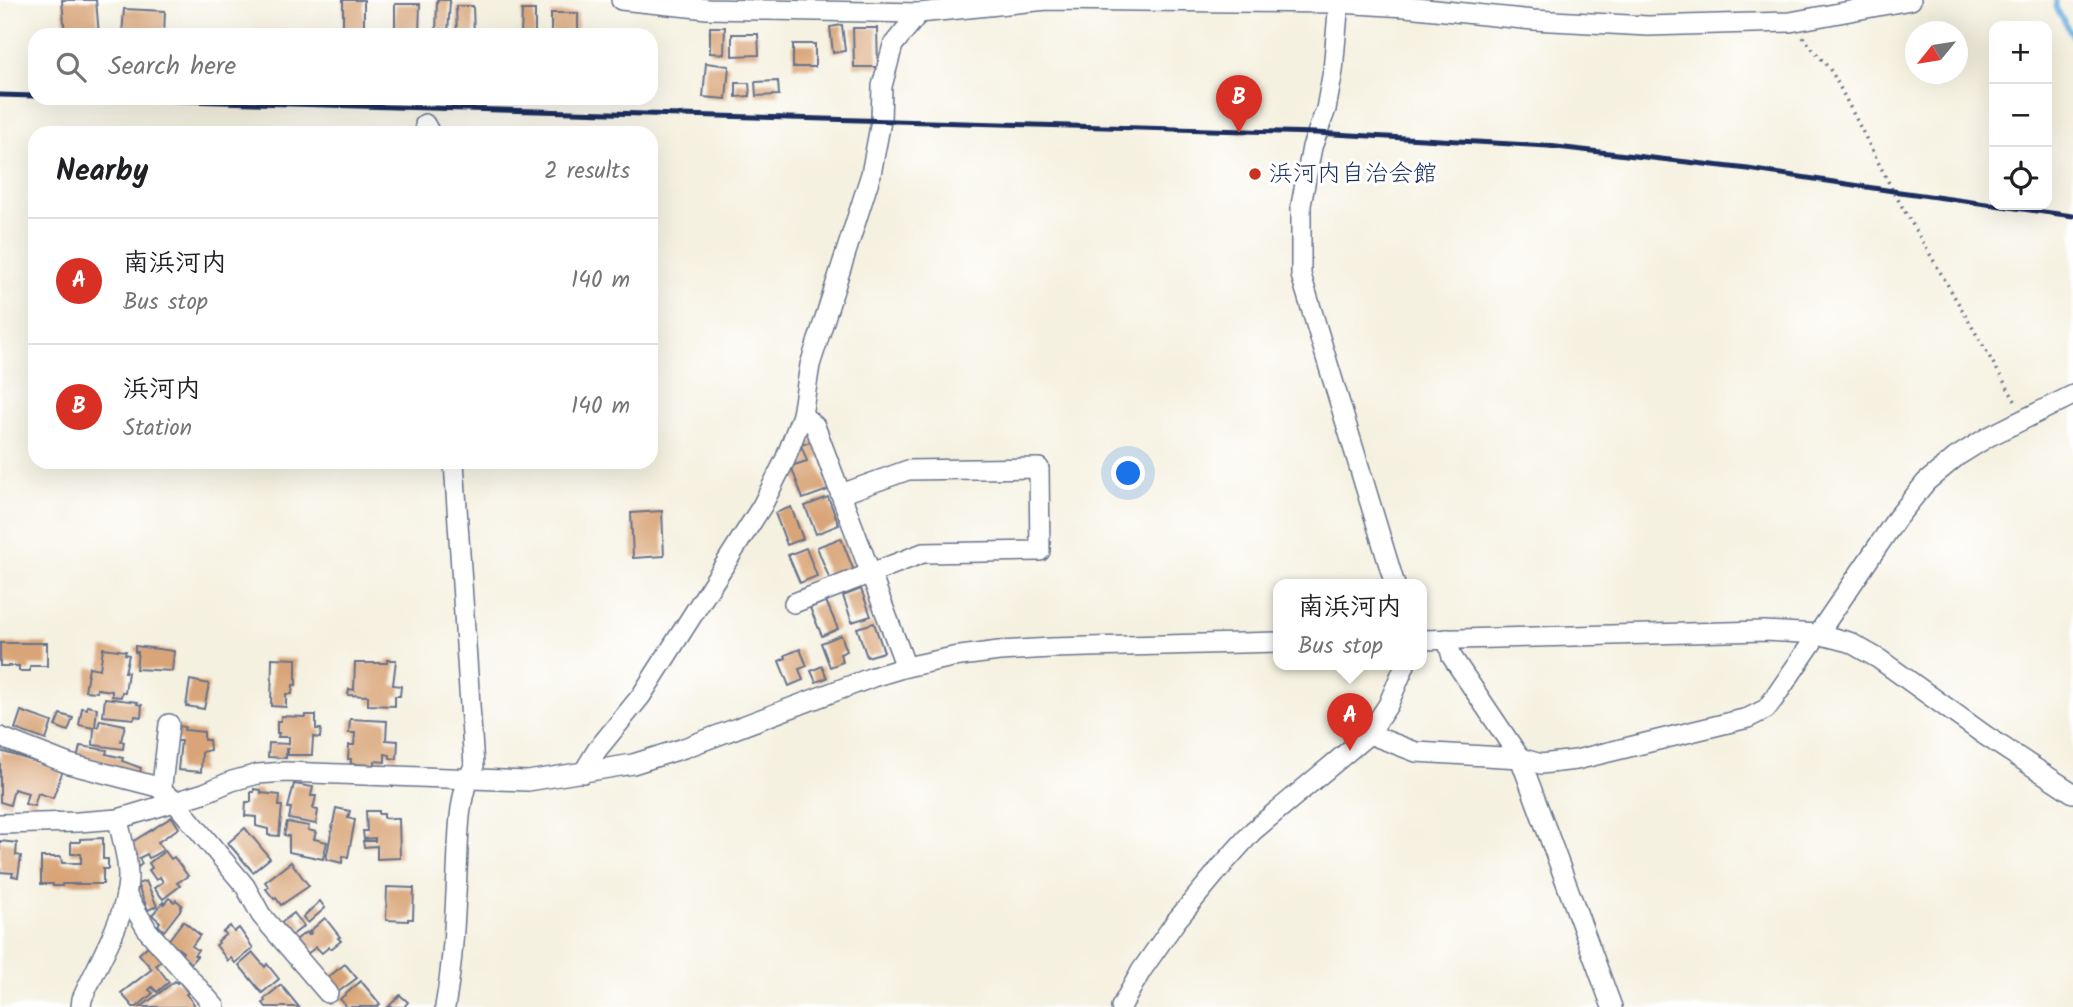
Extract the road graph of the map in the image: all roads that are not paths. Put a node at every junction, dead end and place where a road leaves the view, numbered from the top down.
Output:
1 (621, 0) edge
2 (1911, 0) edge
3 (1339, 2) edge
4 (919, 13) junction
5 (2073, 395) edge
6 (802, 415) junction
7 (454, 469) edge
8 (841, 494) junction
9 (870, 574) junction
10 (1393, 579) edge
11 (794, 603) dead end
12 (1818, 634) junction
13 (1427, 639) edge
14 (1447, 639) junction
15 (1273, 642) edge
16 (906, 667) junction
17 (1403, 670) edge
18 (169, 724) dead end
19 (1369, 734) junction
20 (0, 737) edge
21 (1520, 758) junction
22 (583, 773) junction
23 (466, 780) junction
24 (158, 787) junction
25 (2073, 793) edge
26 (174, 801) junction
27 (118, 819) junction
28 (0, 824) edge
29 (126, 894) junction
30 (328, 993) dead end
31 (81, 1007) edge
32 (215, 1007) edge
33 (446, 1007) edge
34 (1121, 1007) edge
35 (1612, 1007) edge

1 - 4 street
2 - 3 street
3 - 4 street
3 - 10 street
4 - 6 street
5 - 12 street
6 - 8 street
6 - 22 street
7 - 23 street
8 - 9 street
8 - 9 street
9 - 11 street
9 - 16 street
12 - 14 street
12 - 21 street
12 - 25 street
13 - 14 street
14 - 21 street
15 - 16 street
16 - 22 street
17 - 19 street
18 - 24 street
19 - 21 street
19 - 34 street
20 - 24 street
21 - 35 street
22 - 23 street
23 - 26 street
23 - 33 street
24 - 26 street
26 - 27 street
26 - 30 street
27 - 28 street
27 - 29 street
29 - 31 street
29 - 32 street

